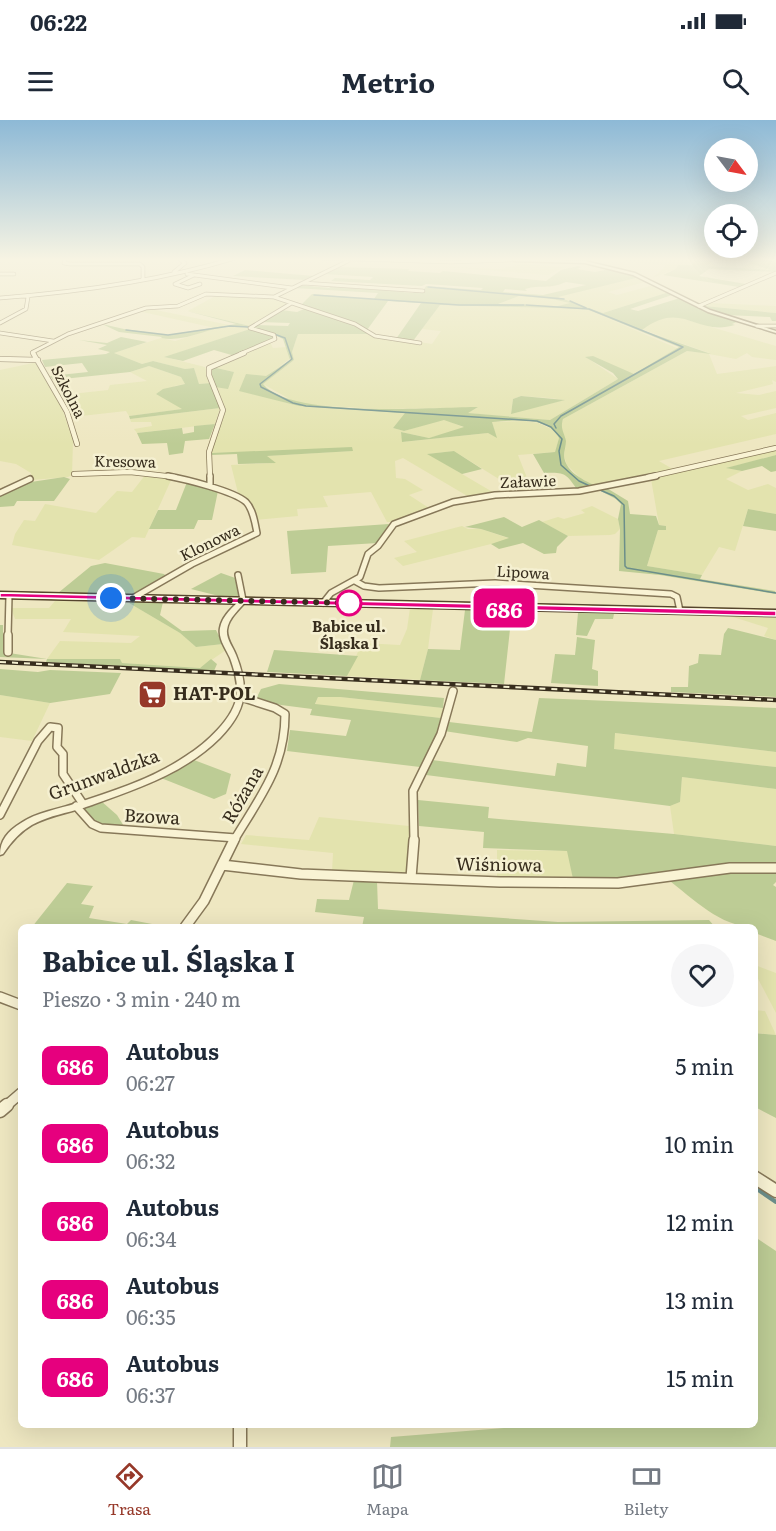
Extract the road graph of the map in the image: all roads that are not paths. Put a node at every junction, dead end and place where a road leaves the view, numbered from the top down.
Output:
1 (110, 320) edge
2 (263, 320) edge
3 (342, 320) edge
4 (739, 320) edge
5 (757, 326) junction
6 (776, 326) edge
7 (776, 332) edge
8 (0, 333) edge
9 (53, 341) junction
10 (420, 343) dead end
11 (0, 359) edge
12 (38, 360) junction
13 (77, 444) dead end
14 (776, 448) edge
15 (74, 474) dead end
16 (30, 479) dead end
17 (210, 485) junction
18 (0, 493) edge
19 (237, 574) dead end
20 (355, 581) junction
21 (4, 596) edge
22 (133, 598) junction
23 (243, 600) junction
24 (323, 603) junction
25 (680, 611) junction
26 (776, 613) edge
27 (8, 652) dead end
28 (453, 691) dead end
29 (241, 697) junction
30 (79, 805) junction
31 (0, 815) edge
32 (236, 838) junction
33 (3, 839) edge
34 (0, 852) edge
35 (222, 865) junction
36 (776, 868) edge
37 (411, 879) junction
38 (188, 924) edge
39 (0, 997) edge
40 (18, 1004) edge
41 (18, 1096) edge
42 (0, 1111) edge
43 (758, 1180) edge
44 (776, 1191) edge
45 (240, 1428) edge
46 (240, 1447) edge

1 - 9 street, Szkolna
2 - 17 street
3 - 10 street
4 - 5 street
5 - 6 street
5 - 7 street
8 - 9 street
9 - 12 street, Szkolna
11 - 12 street
12 - 13 street, Szkolna
14 - 20 street, Załawie
15 - 17 street, Kresowa
16 - 18 street
17 - 22 street, Klonowa
19 - 23 street
20 - 24 street
20 - 25 street, Lipowa
21 - 22 main road
21 - 27 street
22 - 23 main road
23 - 24 main road
23 - 29 street
24 - 25 main road
25 - 26 main road
28 - 37 street
29 - 30 street, Grunwaldzka
29 - 32 street, Różana
30 - 31 street, Bzowa
30 - 32 street, Bzowa
30 - 33 street, Grunwaldzka
32 - 35 street, Różana
33 - 34 street, Grunwaldzka
35 - 37 street, Wiśniowa
35 - 38 street, Różana
36 - 37 street, Wiśniowa
39 - 40 street
41 - 42 street
43 - 44 street
45 - 46 street

